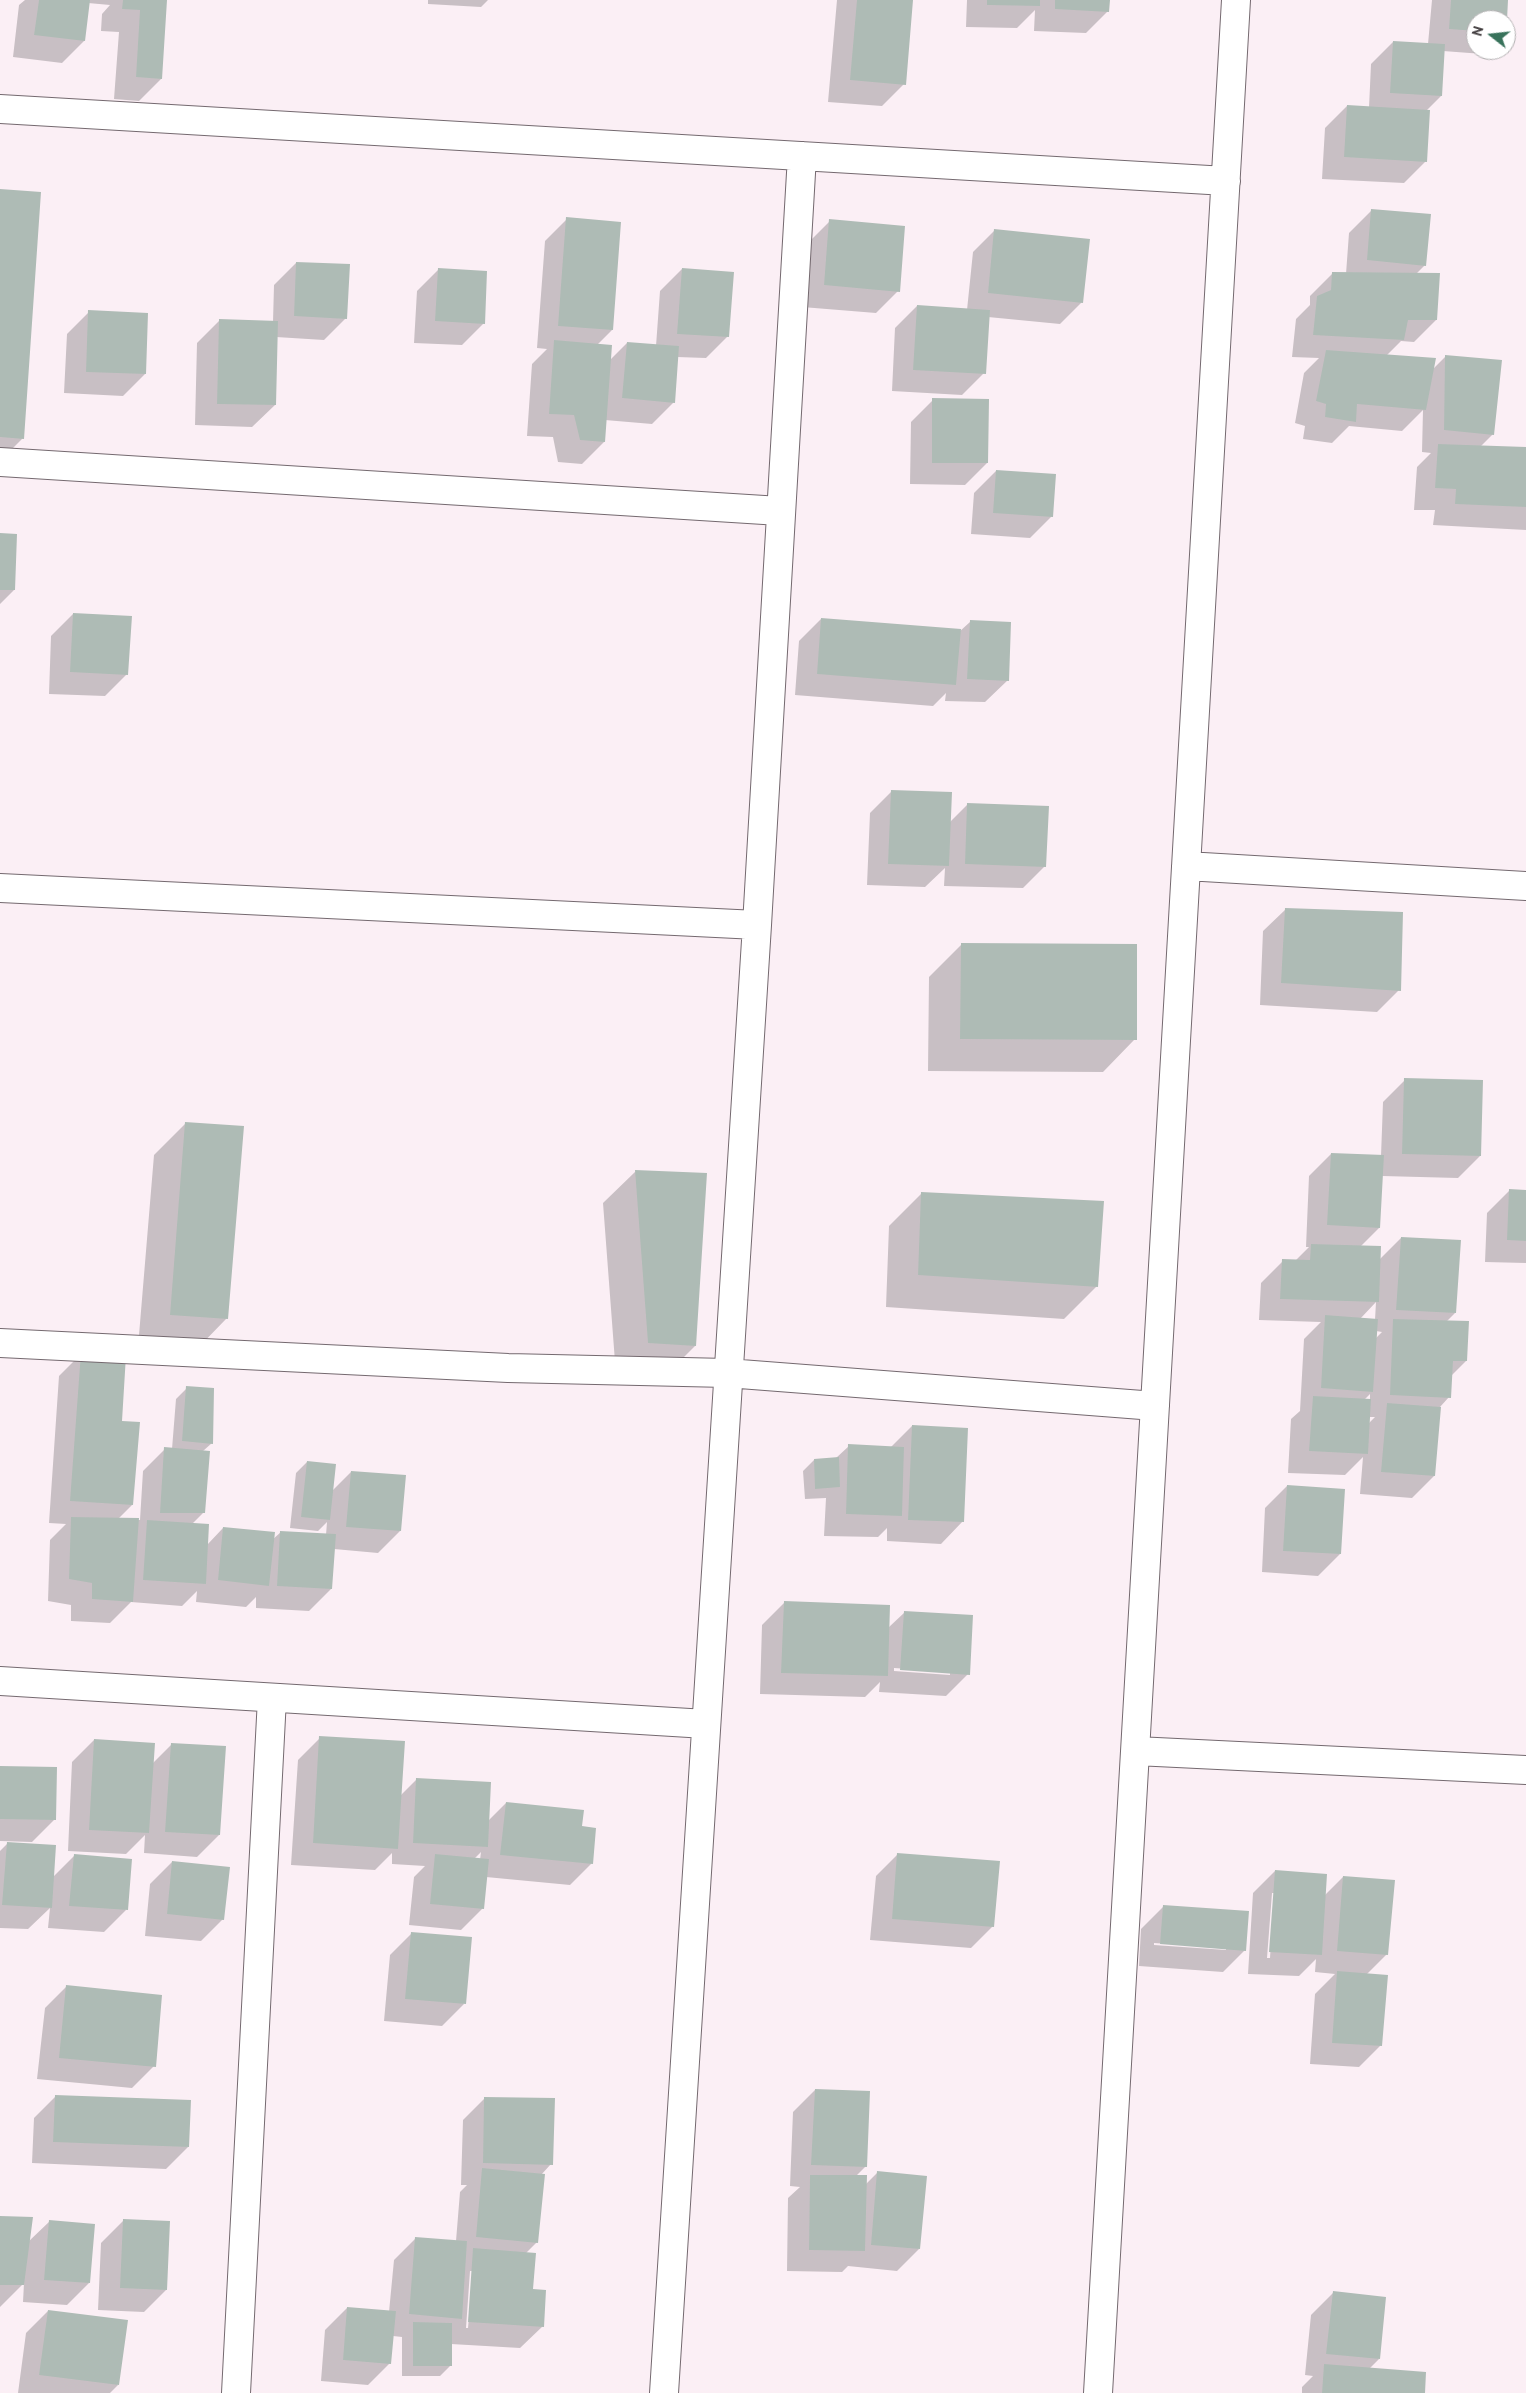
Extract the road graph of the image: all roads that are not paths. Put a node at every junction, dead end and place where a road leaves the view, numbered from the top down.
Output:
1 (1236, 0) edge
2 (0, 109) edge
3 (802, 156) junction
4 (1226, 181) junction
5 (0, 462) edge
6 (780, 511) junction
7 (1186, 866) junction
8 (1526, 886) edge
9 (0, 888) edge
10 (757, 925) junction
11 (0, 1343) edge
12 (727, 1373) junction
13 (1155, 1406) junction
14 (0, 1681) edge
15 (272, 1698) junction
16 (706, 1724) junction
17 (1136, 1751) junction
18 (1526, 1770) edge
19 (236, 2393) edge
20 (664, 2393) edge
21 (1098, 2393) edge

1 - 4 street
2 - 3 street
3 - 4 street
3 - 6 street
4 - 7 street
5 - 6 street
6 - 10 street
7 - 8 street
7 - 13 street
9 - 10 street
10 - 12 street
11 - 12 street
12 - 13 street
12 - 16 street
13 - 17 street
14 - 15 street
15 - 16 street
15 - 19 street
16 - 20 street
17 - 18 street
17 - 21 street

